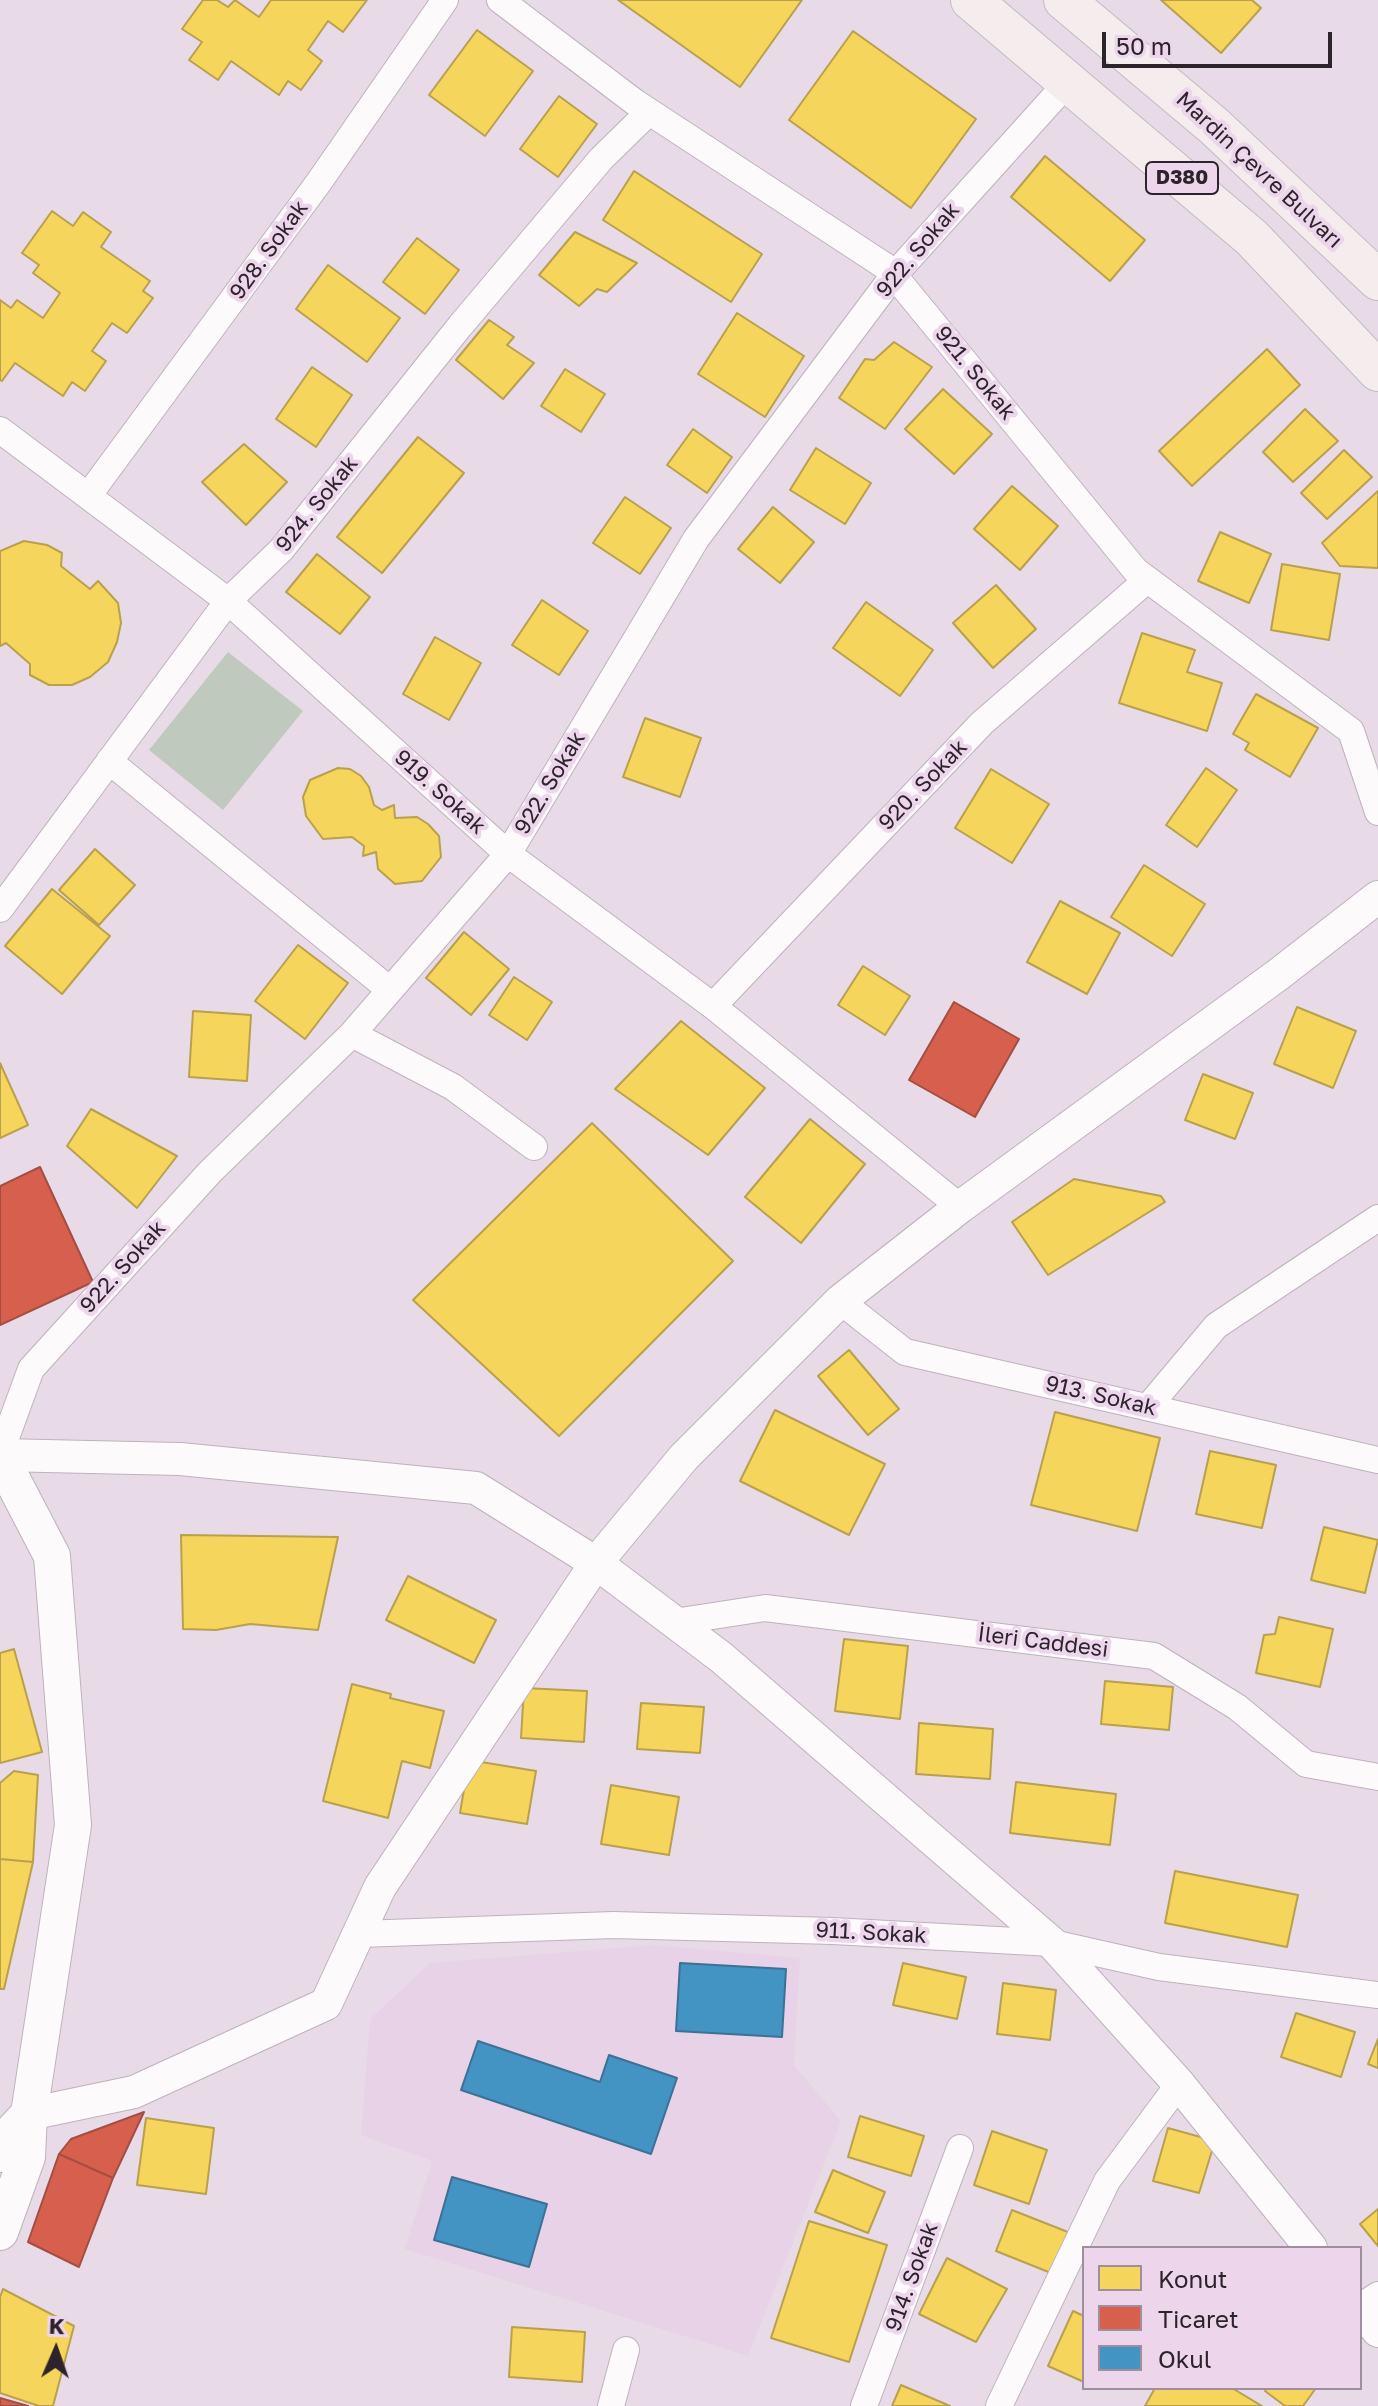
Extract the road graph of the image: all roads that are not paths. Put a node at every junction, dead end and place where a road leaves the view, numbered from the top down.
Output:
1 (445, 0) edge
2 (500, 0) edge
3 (971, 0) edge
4 (1064, 0) edge
5 (1069, 81) junction
6 (649, 112) junction
7 (894, 275) junction
8 (1378, 280) edge
9 (1378, 371) edge
10 (0, 430) edge
11 (88, 496) junction
12 (1147, 580) junction
13 (228, 601) junction
14 (109, 761) junction
15 (1378, 812) edge
16 (508, 854) junction
17 (1378, 897) edge
18 (0, 909) edge
19 (390, 990) junction
20 (713, 1006) junction
21 (352, 1034) junction
22 (534, 1147) dead end
23 (960, 1207) junction
24 (1378, 1218) edge
25 (840, 1301) junction
26 (1148, 1407) junction
27 (0, 1455) edge
28 (1378, 1460) edge
29 (596, 1563) junction
30 (674, 1622) junction
31 (1378, 1777) edge
32 (360, 1934) junction
33 (1052, 1943) junction
34 (1378, 1995) edge
35 (1179, 2084) junction
36 (29, 2114) junction
37 (960, 2148) dead end
38 (0, 2154) edge
39 (0, 2232) edge
40 (1309, 2246) edge
41 (1362, 2311) edge
42 (1378, 2331) edge
43 (626, 2350) dead end
44 (611, 2406) edge
45 (864, 2406) edge
46 (999, 2406) edge

1 - 11 street, 928. Sokak
2 - 6 street, 921. Sokak
3 - 5 main road, D380
4 - 8 main road, Mardin Çevre Bulvarı / D380
5 - 7 street, 922. Sokak
5 - 9 main road, D380
6 - 7 street, 921. Sokak
6 - 13 street, 924. Sokak
7 - 12 street, 921. Sokak
7 - 16 street, 922. Sokak
10 - 11 street, 919. Sokak
11 - 13 street, 919. Sokak
12 - 15 street, 921. Sokak
12 - 20 street, 920. Sokak
13 - 14 street, 924. Sokak
13 - 16 street, 919. Sokak
14 - 18 street, 924. Sokak
14 - 19 street
16 - 19 street, 922. Sokak
16 - 20 street, 919. Sokak
17 - 23 street
19 - 21 street, 922. Sokak
20 - 23 street, 919. Sokak
21 - 22 street
21 - 27 street, 922. Sokak
23 - 25 street
24 - 26 street
25 - 26 street, 913. Sokak
25 - 29 street
26 - 28 street, 913. Sokak
27 - 29 street
27 - 36 main road
29 - 30 street
29 - 32 street
30 - 31 street, İleri Caddesi
30 - 33 street
32 - 33 street, 911. Sokak
32 - 36 street
33 - 34 street, 911. Sokak
33 - 35 street
35 - 40 street
35 - 46 street
36 - 38 main road
36 - 39 main road
37 - 45 street, 914. Sokak
41 - 42 street
43 - 44 street

